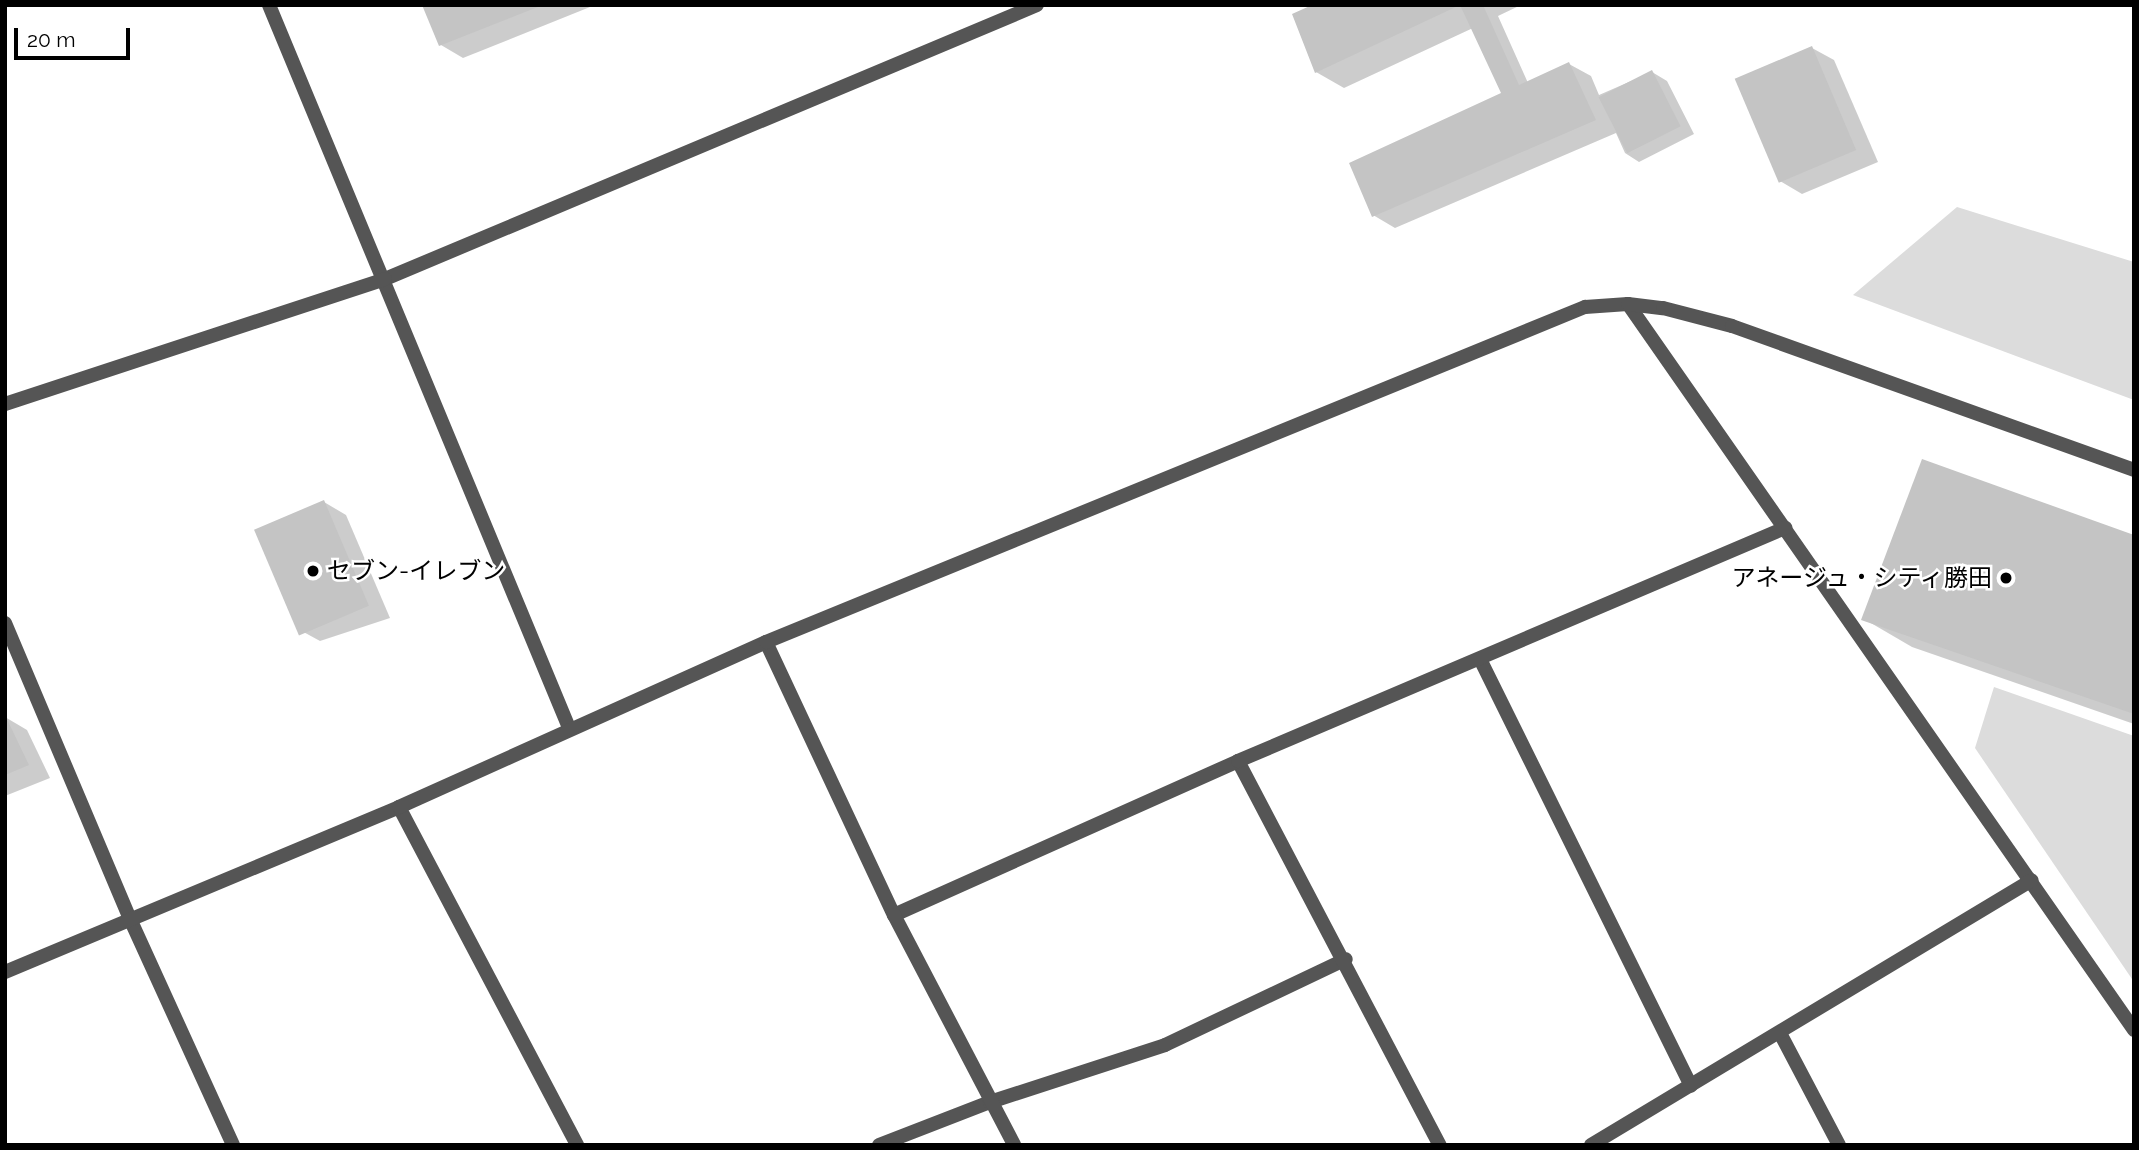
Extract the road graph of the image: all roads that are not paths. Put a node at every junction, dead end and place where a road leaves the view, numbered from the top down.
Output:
1 (269, 5) edge
2 (1037, 5) edge
3 (385, 279) junction
4 (1628, 304) junction
5 (5, 404) edge
6 (2134, 470) edge
7 (1785, 528) junction
8 (5, 623) edge
9 (766, 642) junction
10 (1480, 659) junction
11 (569, 728) junction
12 (1238, 761) junction
13 (399, 807) junction
14 (2032, 880) junction
15 (894, 915) junction
16 (131, 921) junction
17 (1346, 959) junction
18 (5, 972) edge
19 (2134, 1030) edge
20 (1781, 1035) junction
21 (1691, 1086) junction
22 (990, 1102) junction
23 (233, 1145) edge
24 (577, 1145) edge
25 (879, 1145) edge
26 (1014, 1145) edge
27 (1440, 1145) edge
28 (1591, 1145) edge
29 (1839, 1145) edge

1 - 3 street
2 - 3 street
3 - 5 street
3 - 11 street
4 - 6 street
4 - 7 street
4 - 9 street
7 - 10 street
7 - 14 street
8 - 16 street
9 - 11 street
9 - 15 street
10 - 12 street
10 - 21 street
11 - 13 street
12 - 15 street
12 - 17 street
13 - 16 street
13 - 24 street
14 - 19 street
14 - 20 street
15 - 22 street
16 - 18 street
16 - 23 street
17 - 22 street
17 - 27 street
20 - 21 street
20 - 29 street
21 - 28 street
22 - 25 street
22 - 26 street

